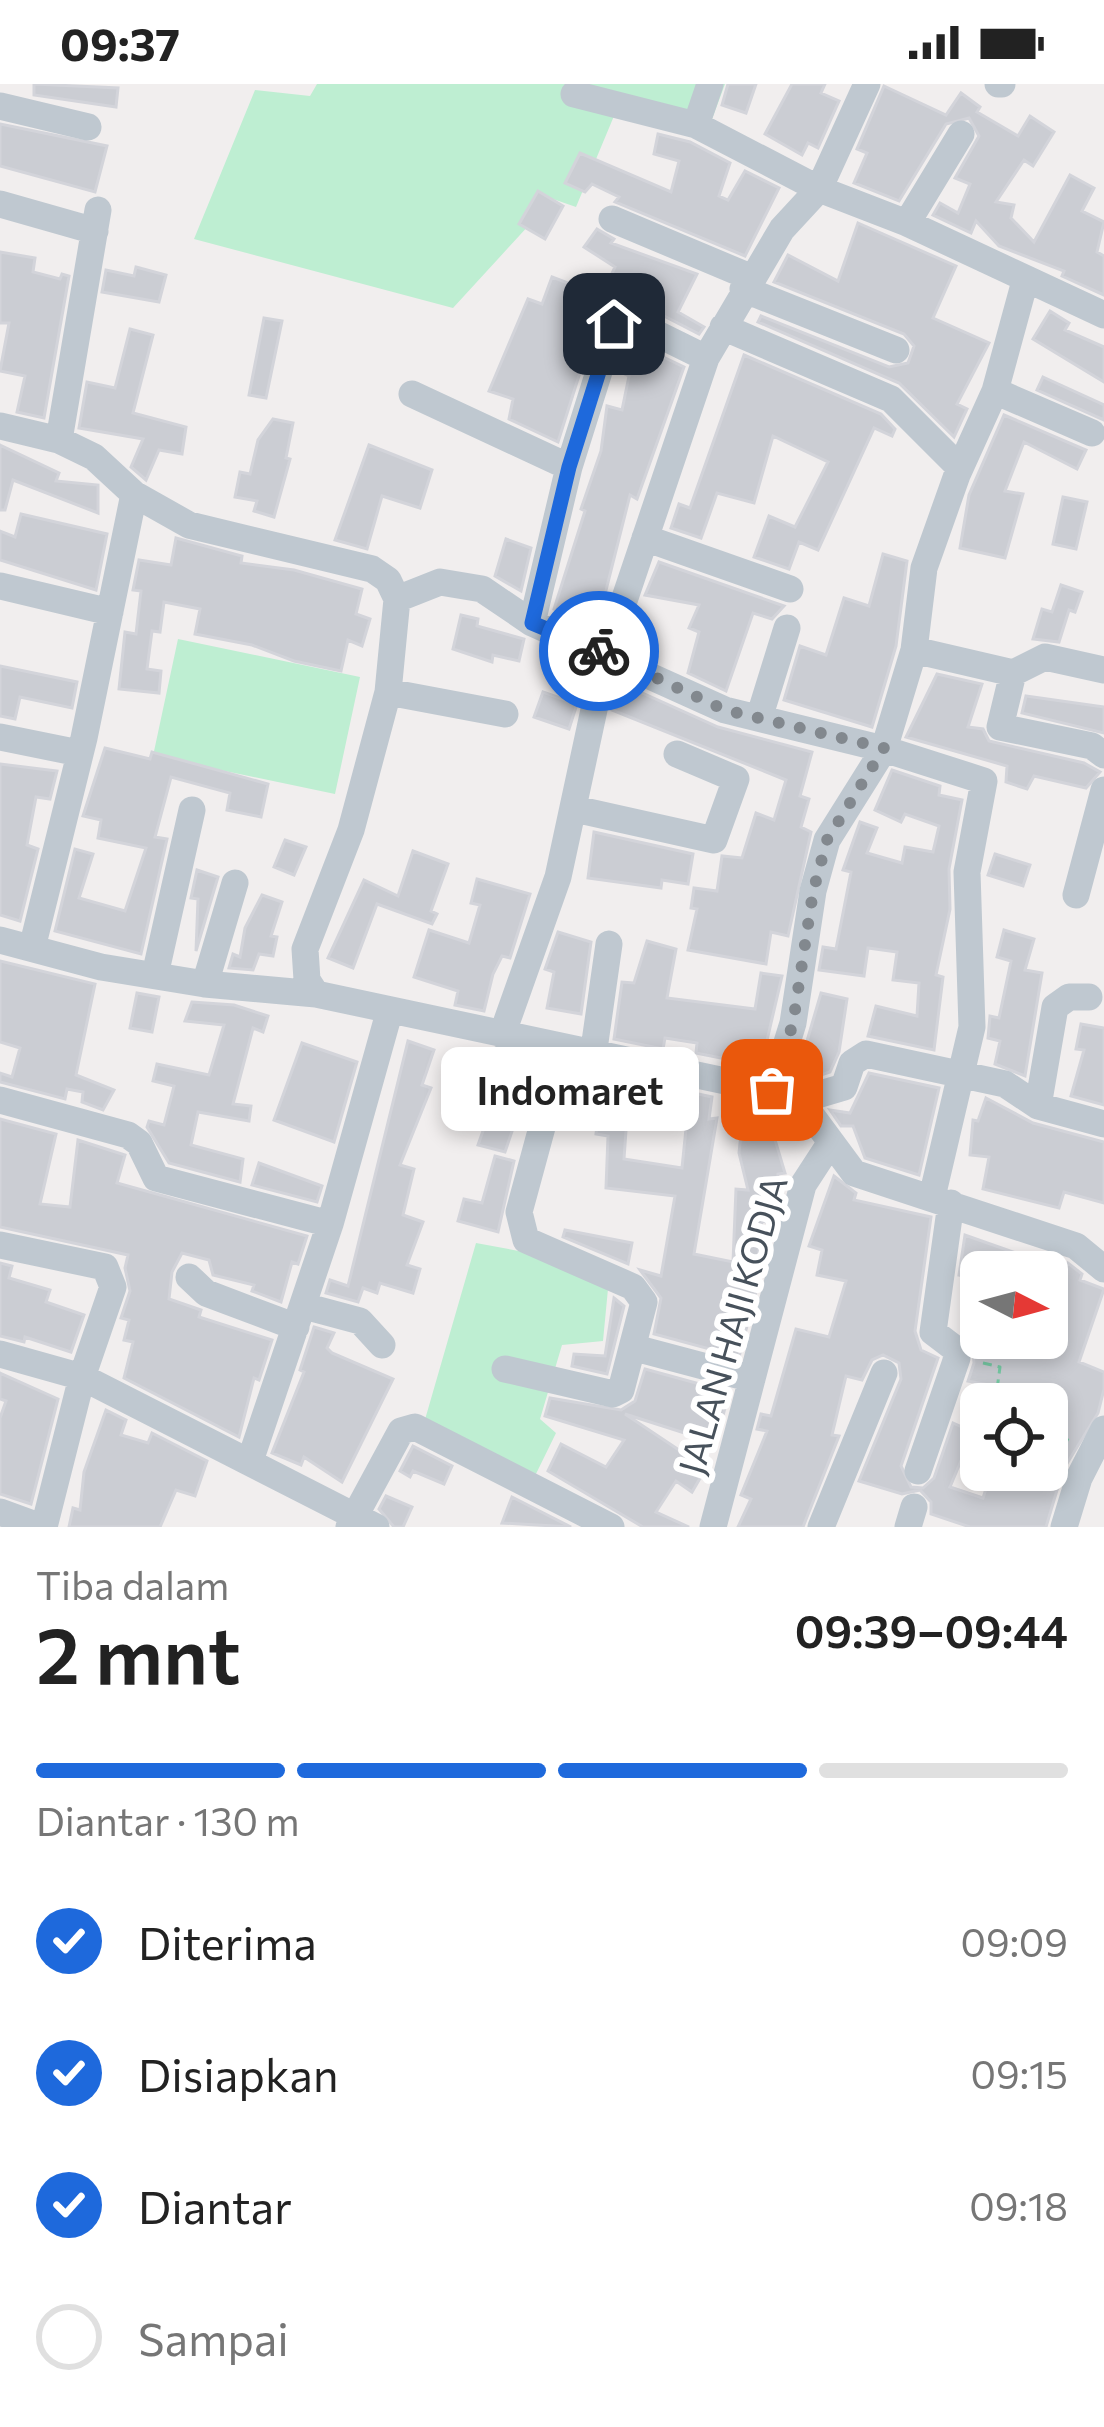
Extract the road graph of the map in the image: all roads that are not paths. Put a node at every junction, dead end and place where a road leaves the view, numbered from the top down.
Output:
1 (710, 84) edge
2 (867, 84) edge
3 (574, 94) dead end
4 (0, 106) edge
5 (697, 125) junction
6 (88, 127) dead end
7 (961, 134) dead end
8 (819, 189) junction
9 (0, 204) edge
10 (612, 219) dead end
11 (907, 223) junction
12 (1025, 281) junction
13 (747, 283) junction
14 (1104, 315) edge
15 (723, 327) junction
16 (896, 350) dead end
17 (706, 358) junction
18 (995, 391) junction
19 (412, 394) dead end
20 (0, 426) edge
21 (1092, 433) dead end
22 (59, 440) junction
23 (569, 467) junction
24 (960, 468) junction
25 (134, 494) junction
26 (645, 538) junction
27 (0, 586) edge
28 (790, 589) dead end
29 (397, 599) junction
30 (110, 612) junction
31 (532, 623) junction
32 (787, 628) dead end
33 (914, 650) junction
34 (607, 654) junction
35 (1104, 670) edge
36 (1013, 673) junction
37 (388, 692) junction
38 (505, 713) dead end
39 (760, 715) junction
40 (0, 736) edge
41 (884, 748) junction
42 (79, 753) junction
43 (677, 754) dead end
44 (1104, 754) edge
45 (1104, 790) edge
46 (575, 809) junction
47 (192, 810) dead end
48 (235, 883) dead end
49 (1076, 895) dead end
50 (0, 940) edge
51 (609, 944) dead end
52 (32, 948) junction
53 (154, 975) junction
54 (205, 984) junction
55 (316, 994) junction
56 (1088, 997) dead end
57 (388, 1013) junction
58 (502, 1035) junction
59 (563, 1050) junction
60 (592, 1056) junction
61 (962, 1076) junction
62 (772, 1090) junction
63 (0, 1100) edge
64 (800, 1100) junction
65 (1037, 1106) junction
66 (1104, 1124) edge
67 (829, 1145) junction
68 (941, 1200) junction
69 (331, 1224) junction
70 (0, 1245) edge
71 (1104, 1269) edge
72 (189, 1277) dead end
73 (300, 1316) junction
74 (382, 1345) dead end
75 (635, 1348) junction
76 (0, 1354) edge
77 (505, 1369) dead end
78 (884, 1372) dead end
79 (82, 1377) junction
80 (752, 1378) junction
81 (1098, 1441) edge
82 (250, 1461) junction
83 (918, 1471) dead end
84 (0, 1512) edge
85 (359, 1523) edge
86 (43, 1527) edge
87 (611, 1527) edge
88 (713, 1527) edge
89 (821, 1527) edge
90 (1064, 1527) edge

1 - 5 street
2 - 8 street
3 - 5 street
4 - 6 street
5 - 8 street
7 - 11 street
8 - 11 street
8 - 13 street
9 - 22 street
10 - 13 street
11 - 12 street
12 - 14 street
12 - 18 street
13 - 15 street
13 - 16 street
15 - 17 street
15 - 24 street
17 - 23 street
17 - 26 street
18 - 21 street
18 - 24 street
19 - 23 street
20 - 22 street
22 - 25 street
23 - 31 street
24 - 33 street
25 - 29 street
25 - 30 street
26 - 28 street
26 - 34 street
27 - 30 street
29 - 31 street
29 - 37 street
30 - 42 street
31 - 34 street
32 - 39 street
33 - 36 street
33 - 41 street
34 - 39 street
34 - 46 street
35 - 36 street
36 - 44 street
37 - 38 street
37 - 55 street
39 - 41 street
40 - 42 street
41 - 61 street
41 - 62 street
42 - 52 street
43 - 46 street
45 - 49 street
46 - 58 street
47 - 53 street
48 - 54 street
50 - 52 street
51 - 60 street
52 - 53 street
53 - 54 street
54 - 55 street
55 - 57 street
56 - 65 street
57 - 58 street
57 - 69 street
58 - 59 street
59 - 60 street
59 - 75 street
60 - 62 street
61 - 64 street
61 - 65 street
61 - 68 street
62 - 64 street
63 - 69 street
64 - 67 street
65 - 66 street
67 - 68 street
67 - 80 street, JALAN HAJI KODJA
68 - 71 street
68 - 83 street
69 - 73 street
70 - 79 street
72 - 73 street
73 - 74 street
73 - 82 street
75 - 77 street
75 - 80 street
76 - 79 street
78 - 89 street
79 - 82 street
79 - 86 street
80 - 88 street, JALAN HAJI KODJA
81 - 90 street
82 - 85 street
84 - 86 street
85 - 87 street

